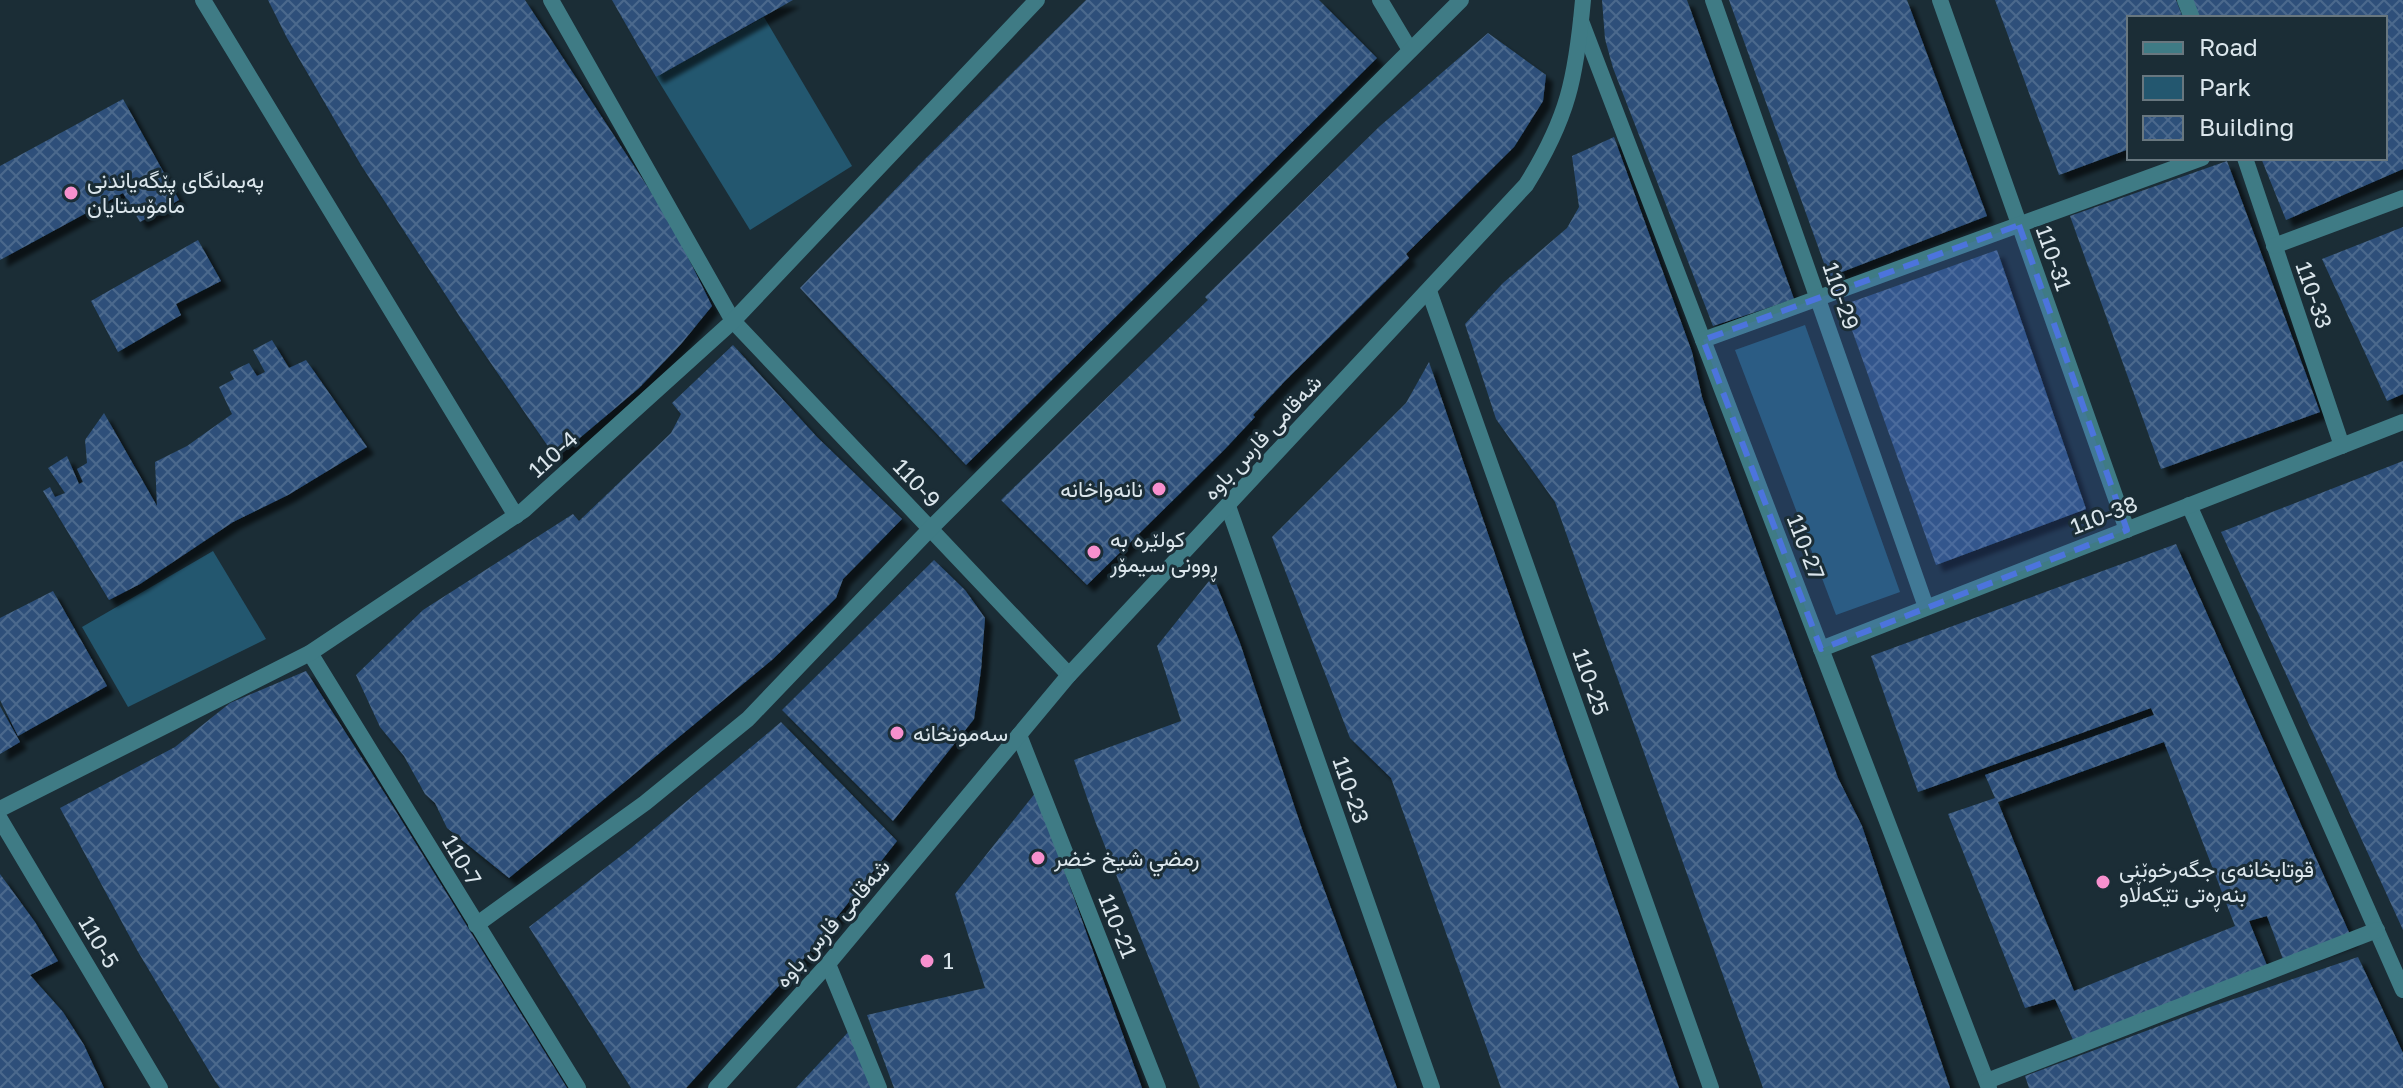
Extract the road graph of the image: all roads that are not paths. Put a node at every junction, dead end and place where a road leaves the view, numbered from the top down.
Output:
1 (203, 0) edge
2 (551, 0) edge
3 (1037, 0) edge
4 (1380, 0) edge
5 (1461, 0) edge
6 (1583, 0) edge
7 (1713, 0) edge
8 (1940, 0) edge
9 (1581, 21) junction
10 (1410, 50) junction
11 (2197, 160) edge
12 (2246, 160) edge
13 (2403, 198) edge
14 (2019, 225) junction
15 (2274, 246) junction
16 (1429, 291) junction
17 (1818, 299) junction
18 (733, 321) junction
19 (1703, 340) junction
20 (2403, 422) edge
21 (2342, 446) junction
22 (2189, 505) junction
23 (1228, 506) junction
24 (516, 516) junction
25 (930, 529) junction
26 (2127, 530) junction
27 (1926, 607) junction
28 (1821, 649) junction
29 (310, 653) junction
30 (1069, 675) junction
31 (1019, 735) junction
32 (0, 809) edge
33 (0, 819) edge
34 (476, 925) junction
35 (2377, 930) junction
36 (828, 964) junction
37 (2403, 990) edge
38 (1988, 1085) edge
39 (160, 1088) edge
40 (578, 1088) edge
41 (716, 1088) edge
42 (879, 1088) edge
43 (1158, 1088) edge
44 (1432, 1088) edge
45 (1711, 1088) edge

1 - 24 street
2 - 18 street, 110-9
3 - 18 street, 110-4
4 - 10 street
5 - 10 street
6 - 9 street, شەقامی فارس باوە
7 - 17 street, 110-29
8 - 14 street, 110-31
9 - 16 street, شەقامی فارس باوە
9 - 19 street, 110-27
10 - 25 street
11 - 14 street
12 - 15 street, 110-33
13 - 15 street
14 - 17 street
14 - 26 street, 110-31
15 - 21 street, 110-33
16 - 23 street, شەقامی فارس باوە
16 - 45 street, 110-25
17 - 19 street
17 - 27 street, 110-29
18 - 24 street, 110-4
18 - 25 street, 110-9
19 - 28 street, 110-27
20 - 21 street, 110-38
21 - 22 street, 110-38
22 - 26 street, 110-38
22 - 35 street
23 - 30 street, شەقامی فارس باوە
23 - 44 street, 110-23
24 - 29 street, 110-4
25 - 30 street, 110-9
25 - 34 street
26 - 27 street, 110-38
27 - 28 street, 110-38
28 - 38 street, 110-27
29 - 32 street, 110-4
29 - 34 street, 110-7
30 - 31 street, شەقامی فارس باوە
31 - 36 street, شەقامی فارس باوە
31 - 43 street, 110-21
33 - 39 street, 110-5
34 - 40 street, 110-7
35 - 37 street
35 - 38 street
36 - 41 street, شەقامی فارس باوە
36 - 42 street

